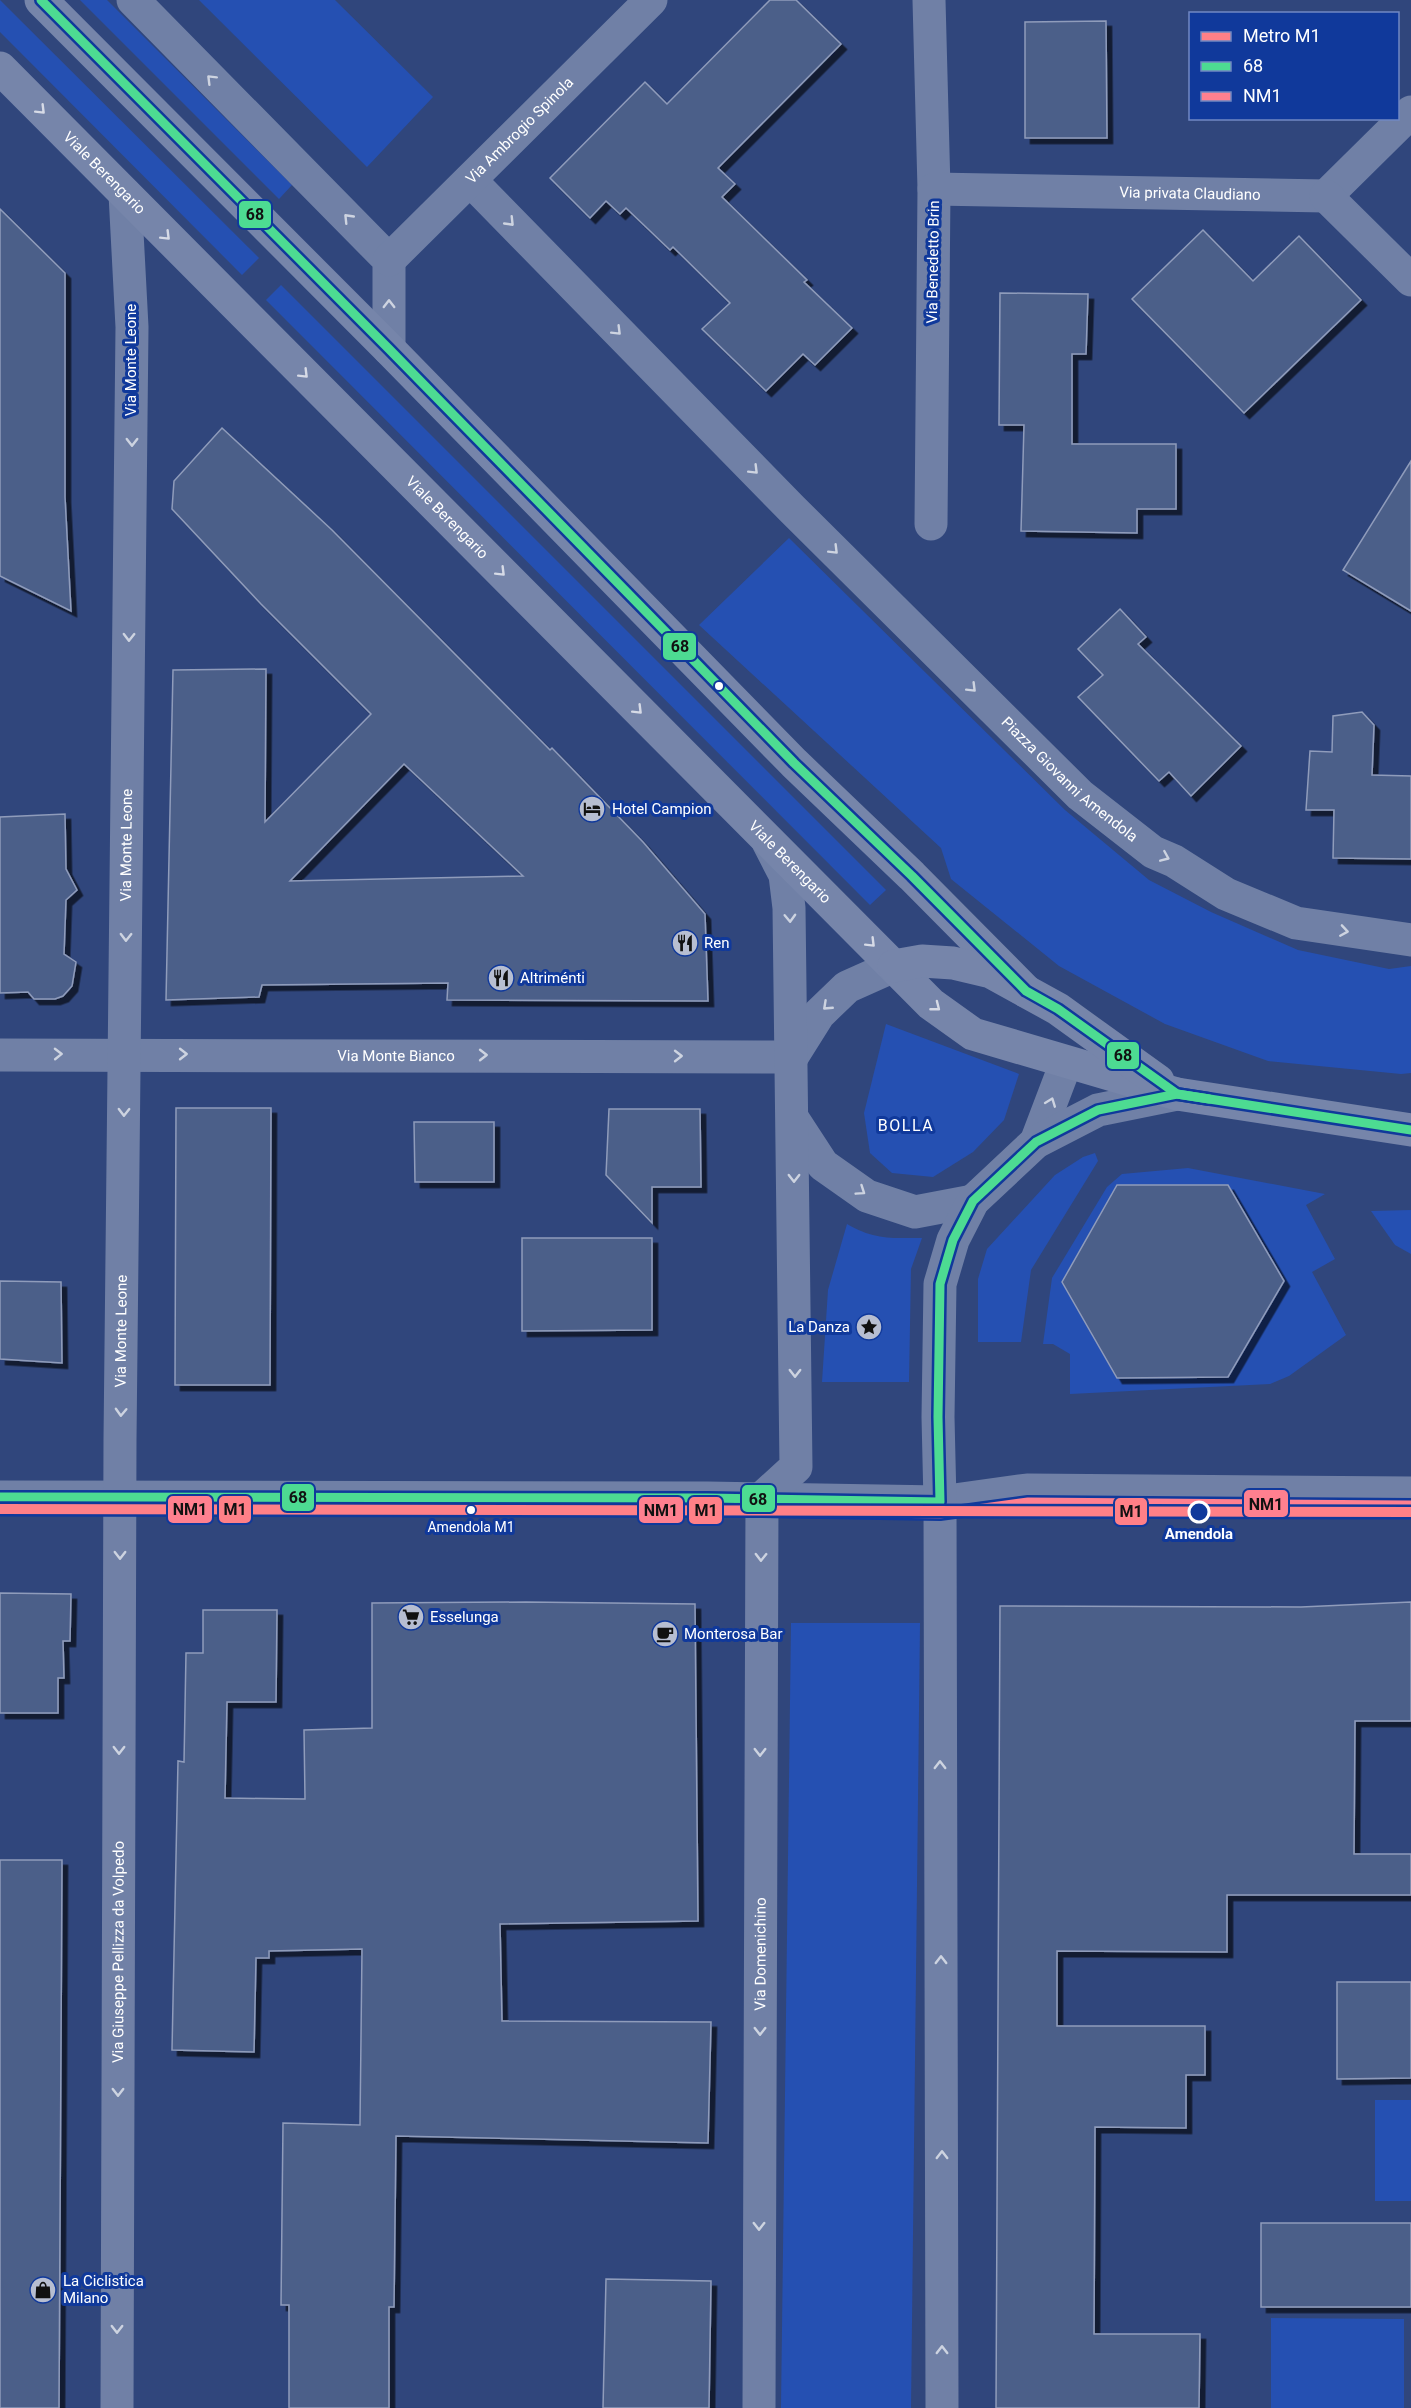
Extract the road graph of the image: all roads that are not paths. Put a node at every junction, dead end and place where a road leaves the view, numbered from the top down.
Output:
1 (41, 0) edge
2 (133, 0) edge
3 (651, 0) edge
4 (929, 0) edge
5 (0, 68) edge
6 (1411, 112) edge
7 (470, 180) junction
8 (934, 189) junction
9 (125, 194) junction
10 (1326, 196) junction
11 (388, 260) junction
12 (1411, 280) edge
13 (389, 349) junction
14 (930, 524) dead end
15 (755, 827) junction
16 (1411, 940) edge
17 (894, 966) junction
18 (1026, 991) junction
19 (1058, 1010) junction
20 (124, 1053) junction
21 (0, 1055) edge
22 (792, 1057) junction
23 (1066, 1063) junction
24 (1178, 1094) junction
25 (793, 1119) junction
26 (1411, 1130) edge
27 (1036, 1142) junction
28 (973, 1201) junction
29 (1411, 1493) edge
30 (0, 1497) edge
31 (120, 1497) junction
32 (762, 1498) junction
33 (940, 1502) junction
34 (117, 2408) edge
35 (759, 2408) edge
36 (942, 2408) edge

1 - 13 main road
11 -> 2 street
3 - 7 street, Via Ambrogio Spinola
4 - 8 street, Via Benedetto Brin
5 -> 9 main road, Viale Berengario
6 - 10 street
7 - 11 street, Via Ambrogio Spinola
7 -> 16 street, Piazza Giovanni Amendola
8 - 10 street, Via privata Claudiano
8 - 14 street, Via Benedetto Brin
9 -> 15 main road, Viale Berengario
9 -> 20 street, Via Monte Leone
10 - 12 street
13 -> 11 street
13 - 18 main road
15 -> 17 main road, Viale Berengario
15 -> 22 street
17 - 18 main road
17 -> 22 street
17 -> 23 main road
18 - 19 main road
19 - 23 main road
19 - 24 main road
21 -> 20 street, Via Monte Bianco
20 -> 22 street, Via Monte Bianco
20 -> 31 street, Via Monte Leone
22 - 25 street
23 - 24 main road
27 -> 23 street
24 - 26 main road
24 - 27 street
25 -> 28 street
25 -> 32 street
27 - 28 street
28 - 33 street
29 - 33 street
30 - 31 street
31 - 32 street
31 -> 34 street, Via Giuseppe Pellizza da Volpedo
32 - 33 street
32 -> 35 street, Via Domenichino
36 -> 33 street

